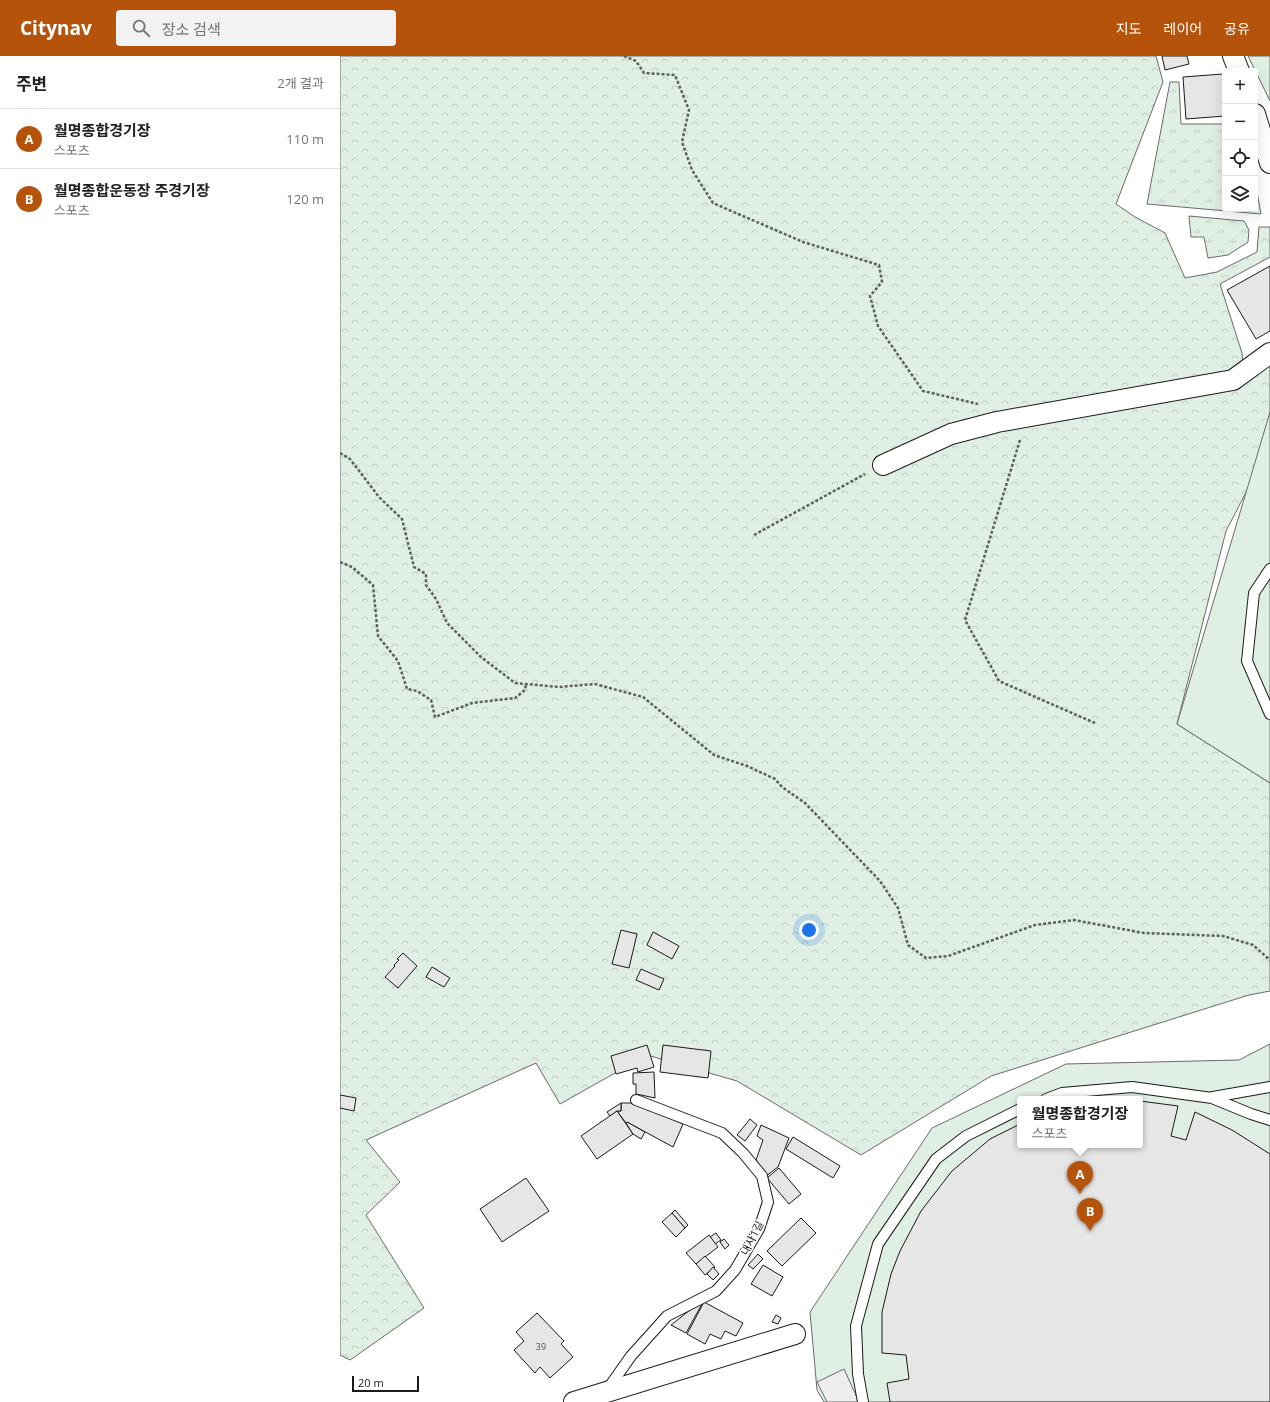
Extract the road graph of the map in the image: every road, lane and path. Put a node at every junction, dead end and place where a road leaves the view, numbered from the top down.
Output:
1 (624, 56) edge
2 (1233, 56) edge
3 (1238, 68) edge
4 (1258, 124) edge
5 (1270, 163) edge
6 (1270, 353) edge
7 (982, 405) dead end
8 (1027, 416) junction
9 (340, 452) edge
10 (883, 464) joint
11 (754, 534) dead end
12 (340, 562) edge
13 (1270, 569) edge
14 (526, 684) junction
15 (1270, 714) edge
16 (1095, 723) dead end
17 (1270, 960) edge
18 (1270, 1087) edge
19 (1054, 1096) edge
20 (1212, 1098) junction
21 (636, 1100) dead end
22 (1017, 1110) edge
23 (1270, 1120) edge
24 (795, 1334) dead end
25 (606, 1392) junction
26 (574, 1402) edge
27 (863, 1402) edge

1 - 7 path
2 - 3 street
4 - 5 street
6 - 8 street
8 - 10 street
8 - 16 path
9 - 14 path
10 - 11 path
12 - 14 path
13 - 15 lane
14 - 17 path
18 - 20 lane
19 - 20 lane
20 - 23 lane
21 - 25 lane, 내사1길
22 - 27 lane
24 - 25 street
25 - 26 street

